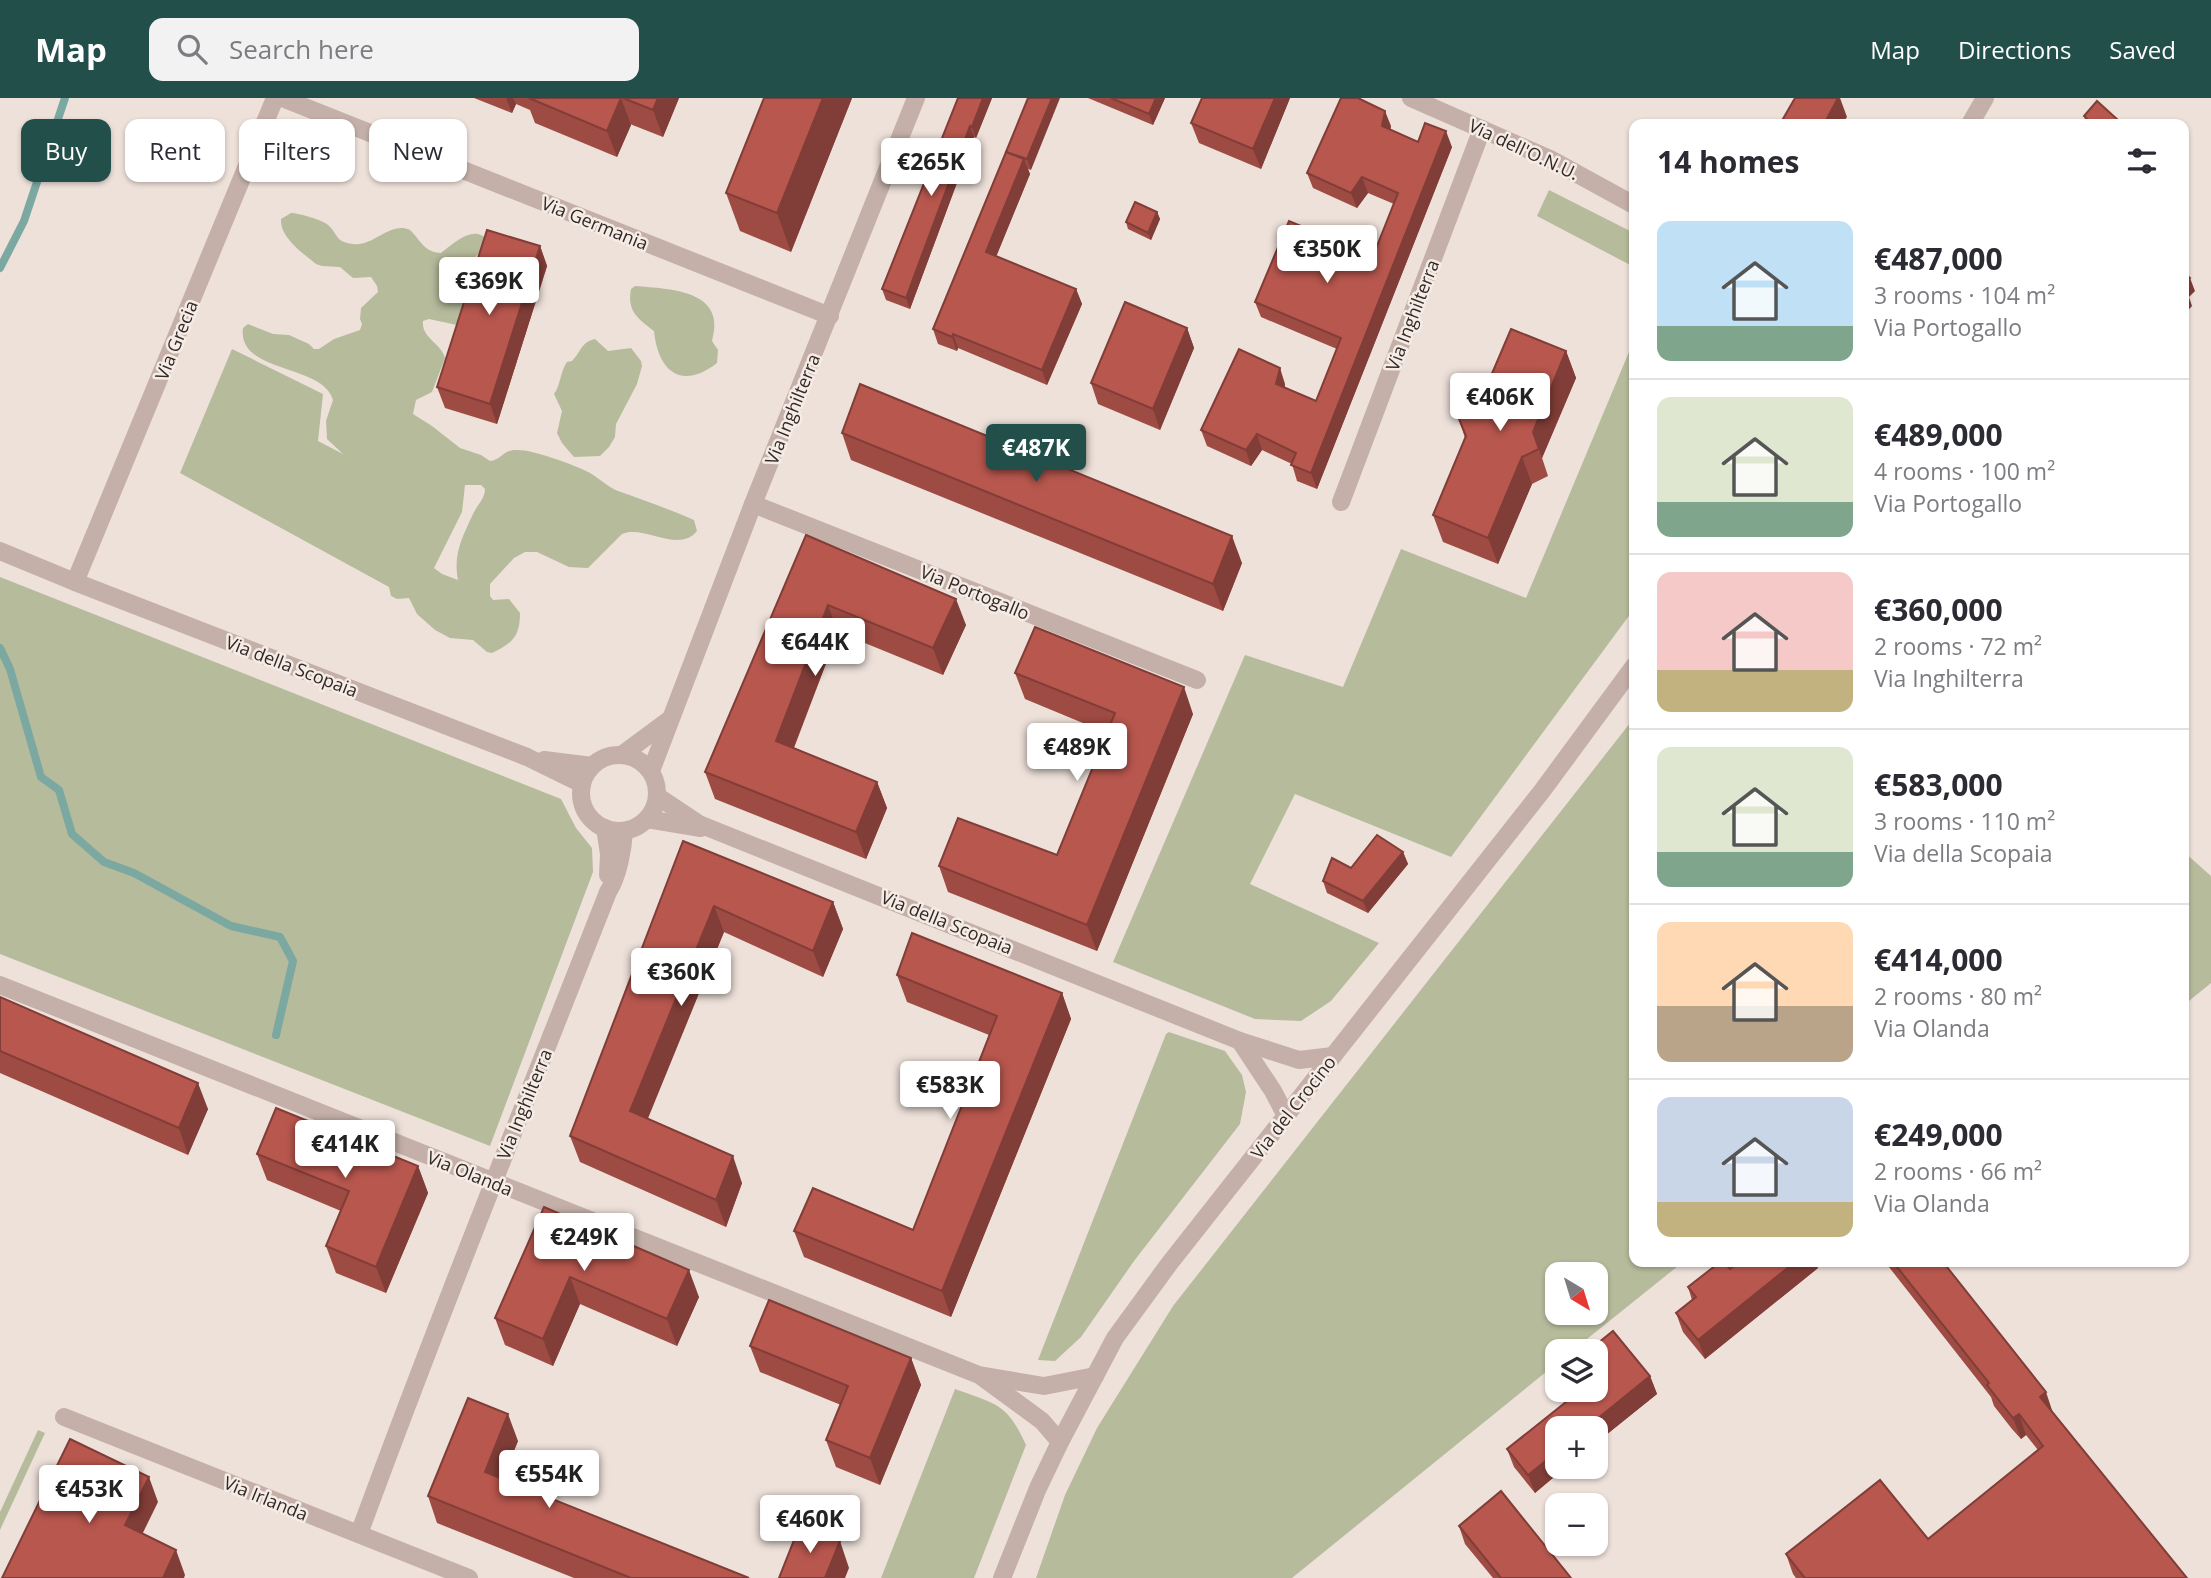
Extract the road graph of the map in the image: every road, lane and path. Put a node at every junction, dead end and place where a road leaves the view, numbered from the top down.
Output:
1 (275, 98) edge
2 (282, 98) edge
3 (916, 98) edge
4 (1411, 98) edge
5 (1985, 98) edge
6 (1973, 119) edge
7 (1482, 128) junction
8 (1629, 202) edge
9 (830, 316) junction
10 (1341, 502) dead end
11 (753, 504) junction
12 (0, 551) edge
13 (75, 582) junction
14 (1629, 673) edge
15 (1196, 680) dead end
16 (669, 720) junction
17 (623, 754) junction
18 (527, 757) junction
19 (592, 766) junction
20 (652, 771) junction
21 (582, 784) junction
22 (657, 796) junction
23 (647, 819) junction
24 (615, 830) junction
25 (715, 830) junction
26 (0, 985) edge
27 (1240, 1041) junction
28 (1333, 1056) junction
29 (1286, 1116) junction
30 (493, 1182) junction
31 (979, 1376) junction
32 (1095, 1376) junction
33 (64, 1417) dead end
34 (1060, 1441) junction
35 (359, 1534) junction
36 (468, 1578) edge
37 (1003, 1578) edge

1 - 13 street, Via Grecia
2 - 9 street, Via Germania
3 - 9 street, Via Inghilterra
4 - 7 street, Via dell'O.N.U.
5 - 6 street
7 - 8 street, Via dell'O.N.U.
7 - 10 street, Via Inghilterra
9 - 11 street, Via Inghilterra
11 - 15 street, Via Portogallo
11 - 16 street, Via Inghilterra
12 - 13 street, Via della Scopaia
13 - 18 street, Via della Scopaia
14 - 28 street, Via del Crocino
16 - 17 street
16 - 20 street, Via Inghilterra
17 - 19 street
17 - 20 street
18 - 19 street
18 - 21 street, Via della Scopaia
19 - 21 street
20 - 22 street
21 - 24 street
22 - 23 street
22 - 25 street, Via della Scopaia
23 - 24 street
23 - 25 street
24 - 30 street, Via Inghilterra
25 - 27 street, Via della Scopaia
26 - 30 street, Via Olanda
27 - 28 street, Via della Scopaia
27 - 29 street
28 - 29 street, Via del Crocino
29 - 32 street, Via del Crocino
30 - 31 street, Via Olanda
30 - 35 street, Via Inghilterra
31 - 32 street, Via Olanda
31 - 34 street, Via Olanda
32 - 34 street, Via del Crocino
33 - 35 street, Via Irlanda
34 - 37 street, Via del Crocino
35 - 36 street, Via Irlanda

